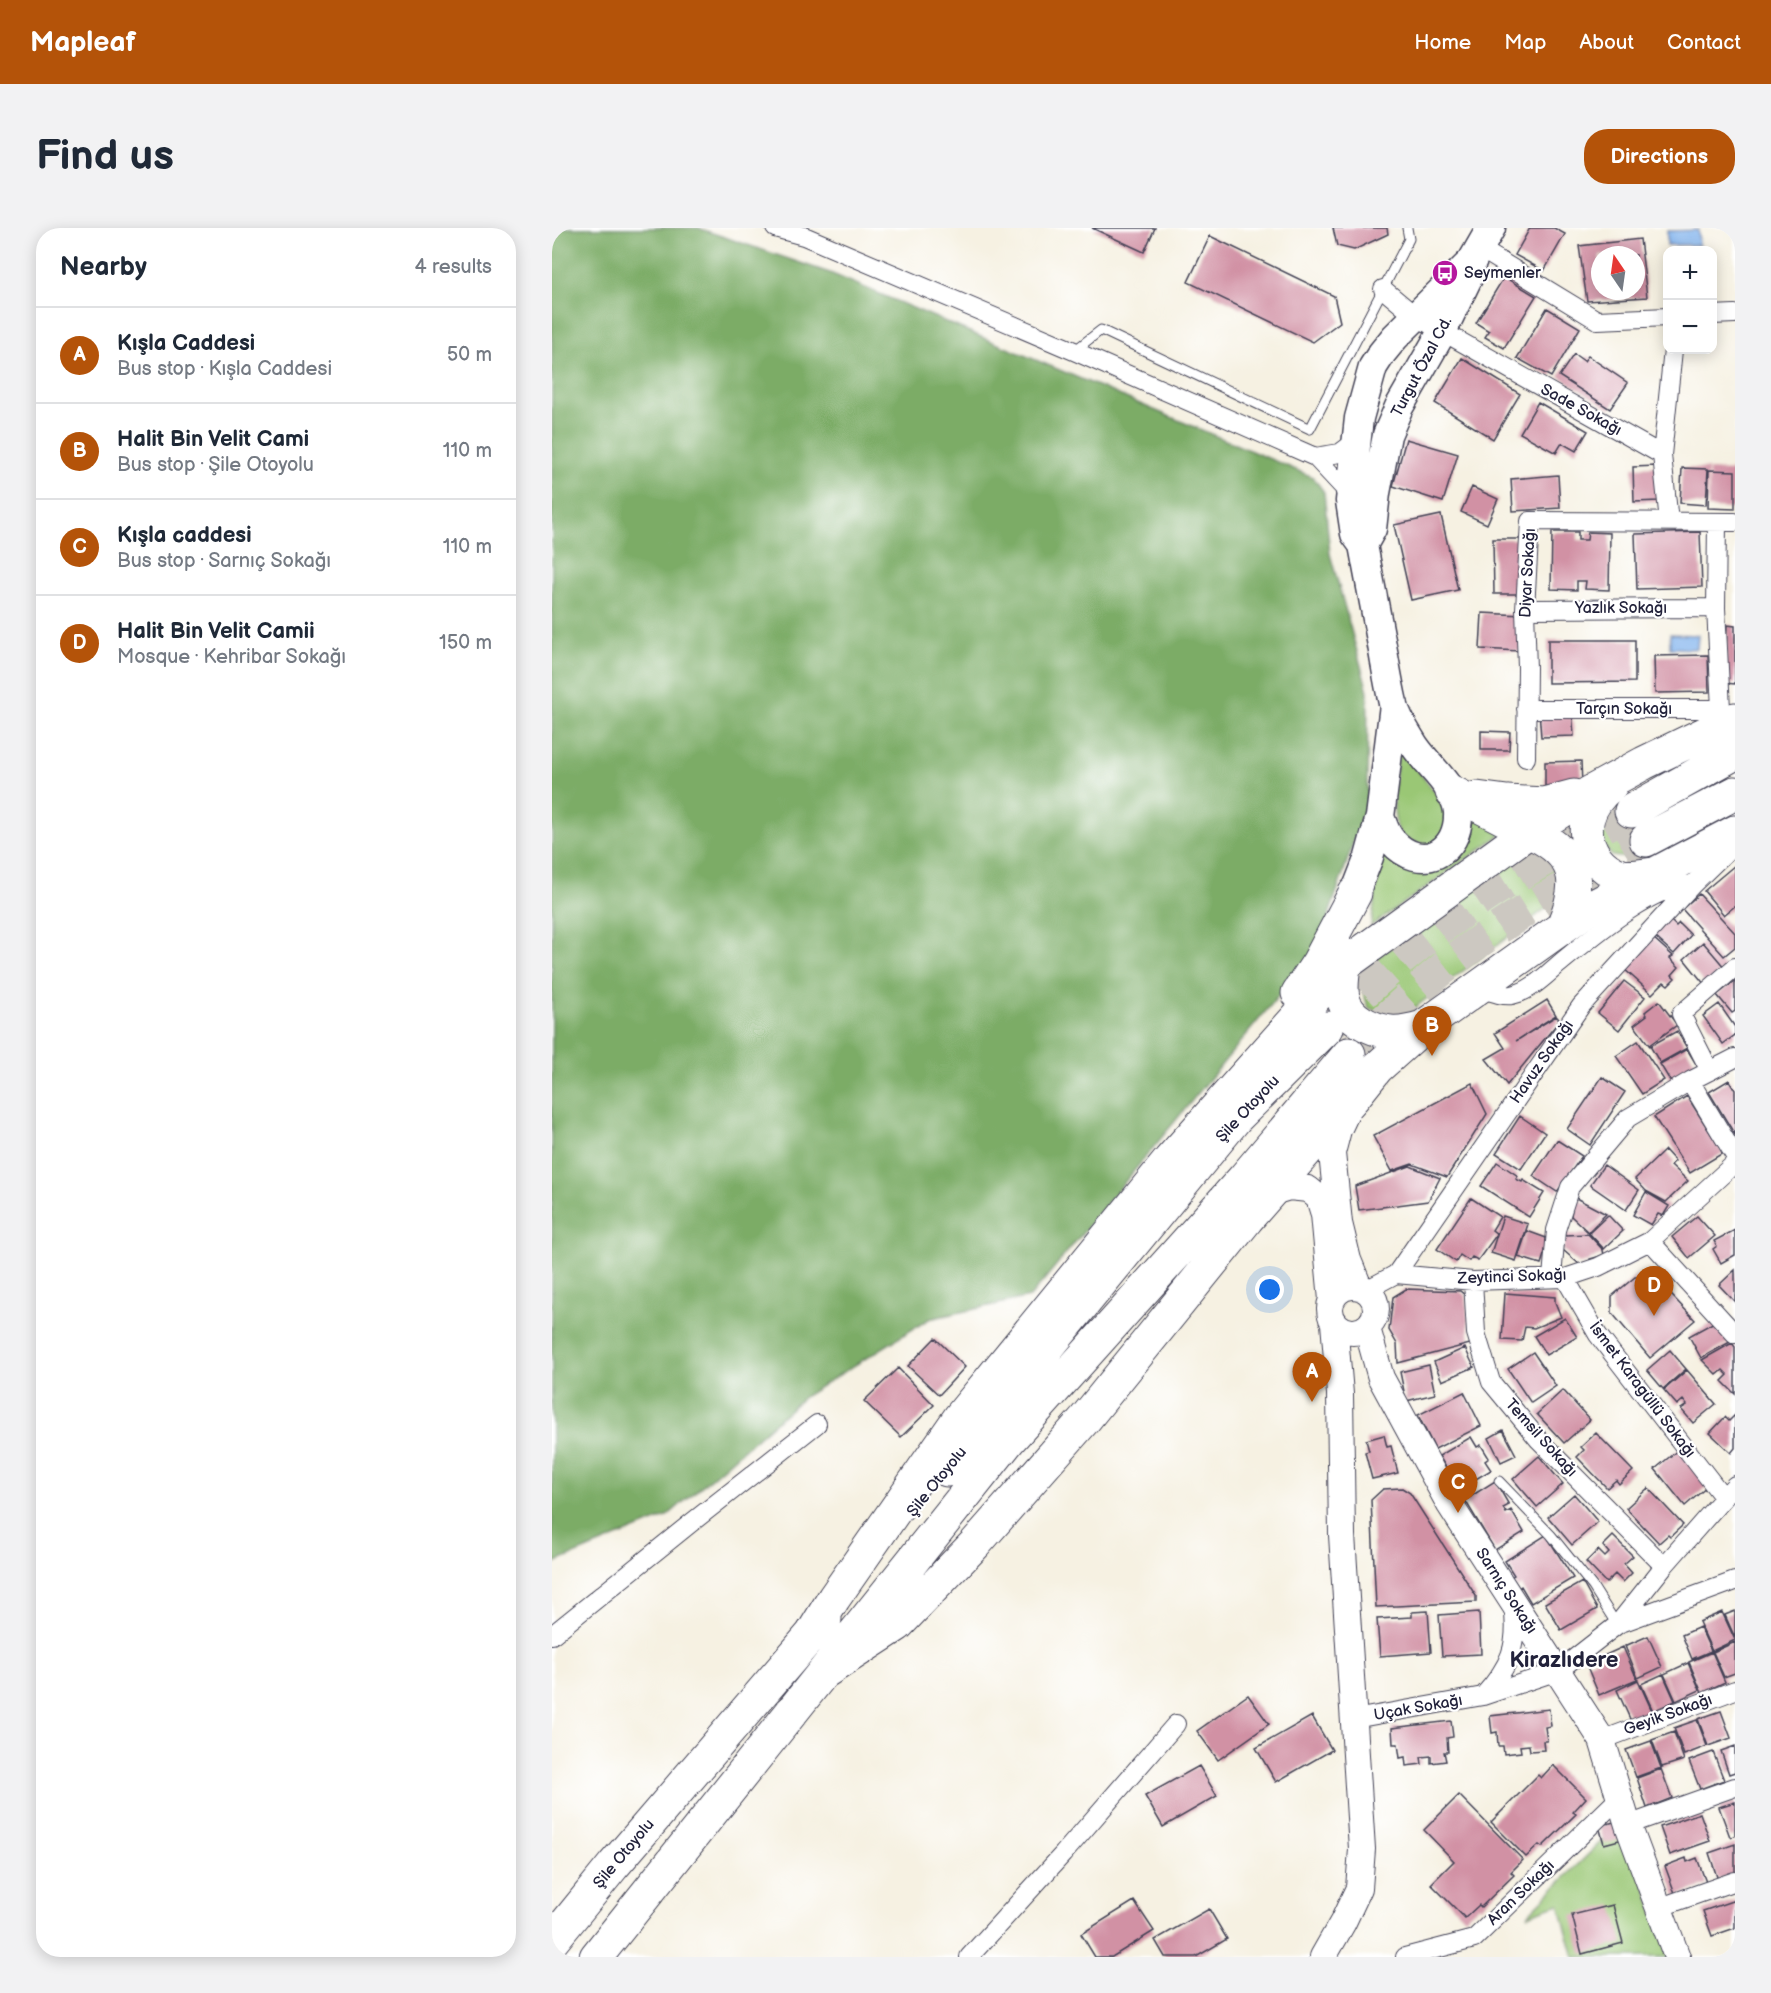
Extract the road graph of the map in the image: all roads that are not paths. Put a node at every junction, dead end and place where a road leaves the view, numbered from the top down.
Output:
1 (775, 228) edge
2 (1407, 228) edge
3 (805, 232) edge
4 (1481, 246) edge
5 (1383, 289) junction
6 (1735, 314) edge
7 (1717, 315) edge
8 (1415, 316) junction
9 (1663, 317) edge
10 (1442, 332) junction
11 (1074, 351) junction
12 (1673, 354) edge
13 (1356, 441) junction
14 (1662, 455) junction
15 (1316, 457) junction
16 (1350, 501) junction
17 (1669, 522) junction
18 (1726, 522) edge
19 (1363, 545) junction
20 (1716, 608) junction
21 (1525, 609) junction
22 (1394, 705) junction
23 (1526, 709) junction
24 (1728, 714) edge
25 (1735, 753) edge
26 (1526, 758) dead end
27 (1624, 774) junction
28 (1452, 792) junction
29 (1591, 792) junction
30 (1735, 793) edge
31 (1631, 811) tunnel mouth
32 (1380, 817) junction
33 (1528, 832) junction
34 (1735, 832) edge
35 (1646, 840) tunnel mouth
36 (1735, 846) edge
37 (1656, 874) junction
38 (1693, 884) junction
39 (1355, 892) junction
40 (1563, 926) junction
41 (1344, 965) junction
42 (1735, 968) edge
43 (1476, 987) junction
44 (1423, 1027) junction
45 (1327, 1028) tunnel mouth
46 (1349, 1054) tunnel mouth
47 (1735, 1058) edge
48 (1710, 1071) junction
49 (1244, 1075) junction
50 (1690, 1081) junction
51 (1353, 1098) junction
52 (1735, 1156) edge
53 (1735, 1163) edge
54 (1269, 1193) junction
55 (1650, 1241) junction
56 (1396, 1274) junction
57 (1558, 1278) junction
58 (1473, 1281) junction
59 (1363, 1288) junction
60 (1333, 1311) junction
61 (1367, 1328) junction
62 (1735, 1334) edge
63 (1381, 1378) junction
64 (1340, 1394) junction
65 (817, 1424) dead end
66 (1499, 1481) dead end
67 (1730, 1492) edge
68 (1664, 1566) junction
69 (1735, 1581) edge
70 (1512, 1601) junction
71 (1617, 1625) junction
72 (812, 1634) junction
73 (552, 1635) edge
74 (1558, 1671) junction
75 (823, 1673) junction
76 (1735, 1690) edge
77 (1483, 1696) junction
78 (1354, 1719) junction
79 (1176, 1724) dead end
80 (1602, 1740) junction
81 (1735, 1788) edge
82 (1620, 1797) junction
83 (1628, 1825) junction
84 (1735, 1881) edge
85 (1658, 1908) junction
86 (552, 1941) edge
87 (597, 1957) edge
88 (969, 1957) edge
89 (1323, 1957) edge
90 (1405, 1957) edge
91 (1677, 1957) edge

1 - 3 street
2 - 5 lane
3 - 11 street
4 - 8 main road, Turgut Özal Cd.
4 - 9 street
4 - 10 main road, Turgut Özal Cd.
5 - 8 street, Sade Sokağı
5 - 11 lane
6 - 7 street
8 - 10 street, Sade Sokağı
8 - 13 main road, Turgut Özal Cd.
10 - 14 street, Sade Sokağı
10 - 19 main road, Turgut Özal Cd.
11 - 15 street
12 - 14 street
13 - 15 street
13 - 16 main road, Turgut Özal Cd.
14 - 17 street
15 - 16 street
16 - 19 main road, Turgut Özal Cd.
17 - 18 street, Diyar Sokağı
17 - 21 street, Diyar Sokağı
18 - 20 street
19 - 22 main road, Turgut Özal Cd.
20 - 21 street, Yazlık Sokağı
20 - 24 street
21 - 23 street, Diyar Sokağı
22 - 28 main road
22 - 32 main road
23 - 24 street, Tarçın Sokağı
23 - 26 street, Diyar Sokağı
24 - 27 highway
25 - 31 highway
27 - 29 highway
27 - 37 highway
28 - 29 highway
28 - 32 main road
28 - 33 highway
29 - 33 highway
30 - 35 highway
32 - 39 main road
33 - 40 highway
33 - 41 highway
34 - 37 highway
36 - 38 street, Havuz Sokağı
37 - 40 highway
38 - 43 street
38 - 56 street, Havuz Sokağı
39 - 41 highway
39 - 49 highway
40 - 43 highway
41 - 44 highway
41 - 49 highway
42 - 48 street
43 - 44 highway
44 - 51 highway
45 - 72 highway, Şile Otoyolu
46 - 75 highway, Şile Otoyolu
47 - 48 street
48 - 50 street
49 - 72 highway
50 - 52 street
50 - 57 street
51 - 54 highway
51 - 59 street
53 - 55 street, Zeytinci Sokağı
54 - 60 street
54 - 75 highway
55 - 57 street, Zeytinci Sokağı
55 - 62 street
56 - 58 street, Zeytinci Sokağı
56 - 59 street, Havuz Sokağı
57 - 58 street, Zeytinci Sokağı
57 - 67 street, İsmet Karagüllü Sokağı
58 - 68 street, Temsil Sokağı
59 - 60 street
59 - 61 street
60 - 61 street
60 - 64 street
61 - 63 street, Sarnıç Sokağı
63 - 64 street
63 - 70 street, Sarnıç Sokağı
64 - 78 street
65 - 73 street
66 - 71 lane
67 - 68 street
68 - 71 street
69 - 71 street
70 - 74 street, Sarnıç Sokağı
70 - 77 street, Uçak Sokağı
71 - 74 street, Uçak Sokağı
72 - 86 highway, Şile Otoyolu
74 - 77 street, Uçak Sokağı
74 - 80 street, Sarnıç Sokağı
75 - 87 highway, Şile Otoyolu
76 - 80 street, Geyik Sokağı
77 - 78 street, Uçak Sokağı
78 - 89 street
79 - 88 street
80 - 82 street, Sarnıç Sokağı
81 - 83 street
82 - 83 street, Sarnıç Sokağı
82 - 90 street, Aran Sokağı
83 - 85 street, Sarnıç Sokağı
84 - 85 street
85 - 91 street, Sarnıç Sokağı

